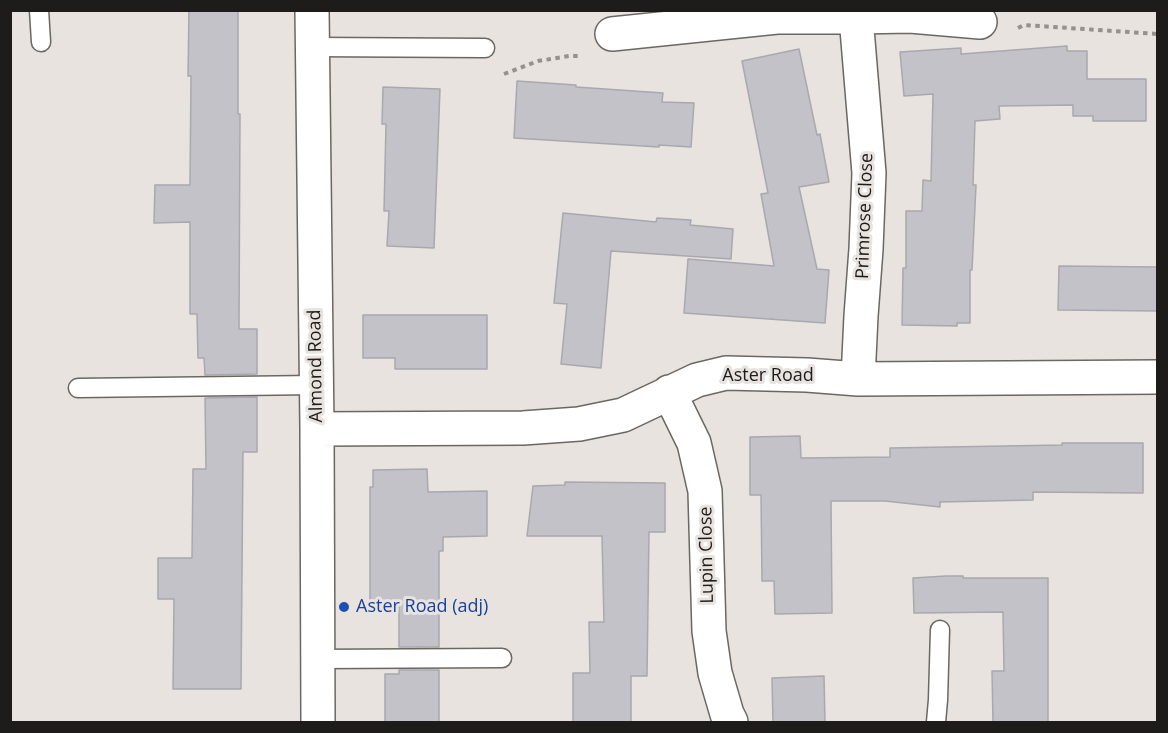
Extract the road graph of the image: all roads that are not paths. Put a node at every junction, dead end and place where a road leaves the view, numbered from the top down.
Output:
1 (39, 10) edge
2 (312, 10) edge
3 (792, 14) edge
4 (856, 17) junction
5 (681, 19) edge
6 (980, 22) dead end
7 (612, 34) dead end
8 (41, 42) dead end
9 (312, 47) junction
10 (484, 48) dead end
11 (1158, 377) edge
12 (858, 379) junction
13 (316, 385) junction
14 (78, 388) dead end
15 (669, 392) junction
16 (317, 429) junction
17 (940, 630) dead end
18 (502, 658) dead end
19 (318, 659) junction
20 (318, 723) edge
21 (731, 723) edge
22 (936, 723) edge

1 - 8 lane
2 - 9 street, Almond Road
3 - 4 street
3 - 5 street
4 - 6 street
4 - 12 street, Primrose Close
5 - 7 street
9 - 10 lane
9 - 13 street, Almond Road
11 - 12 street, Aster Road
12 - 15 street, Aster Road
13 - 14 lane
13 - 16 street, Almond Road
15 - 16 street, Aster Road
15 - 21 street, Lupin Close
16 - 19 street, Almond Road
17 - 22 lane
18 - 19 lane
19 - 20 street, Almond Road

